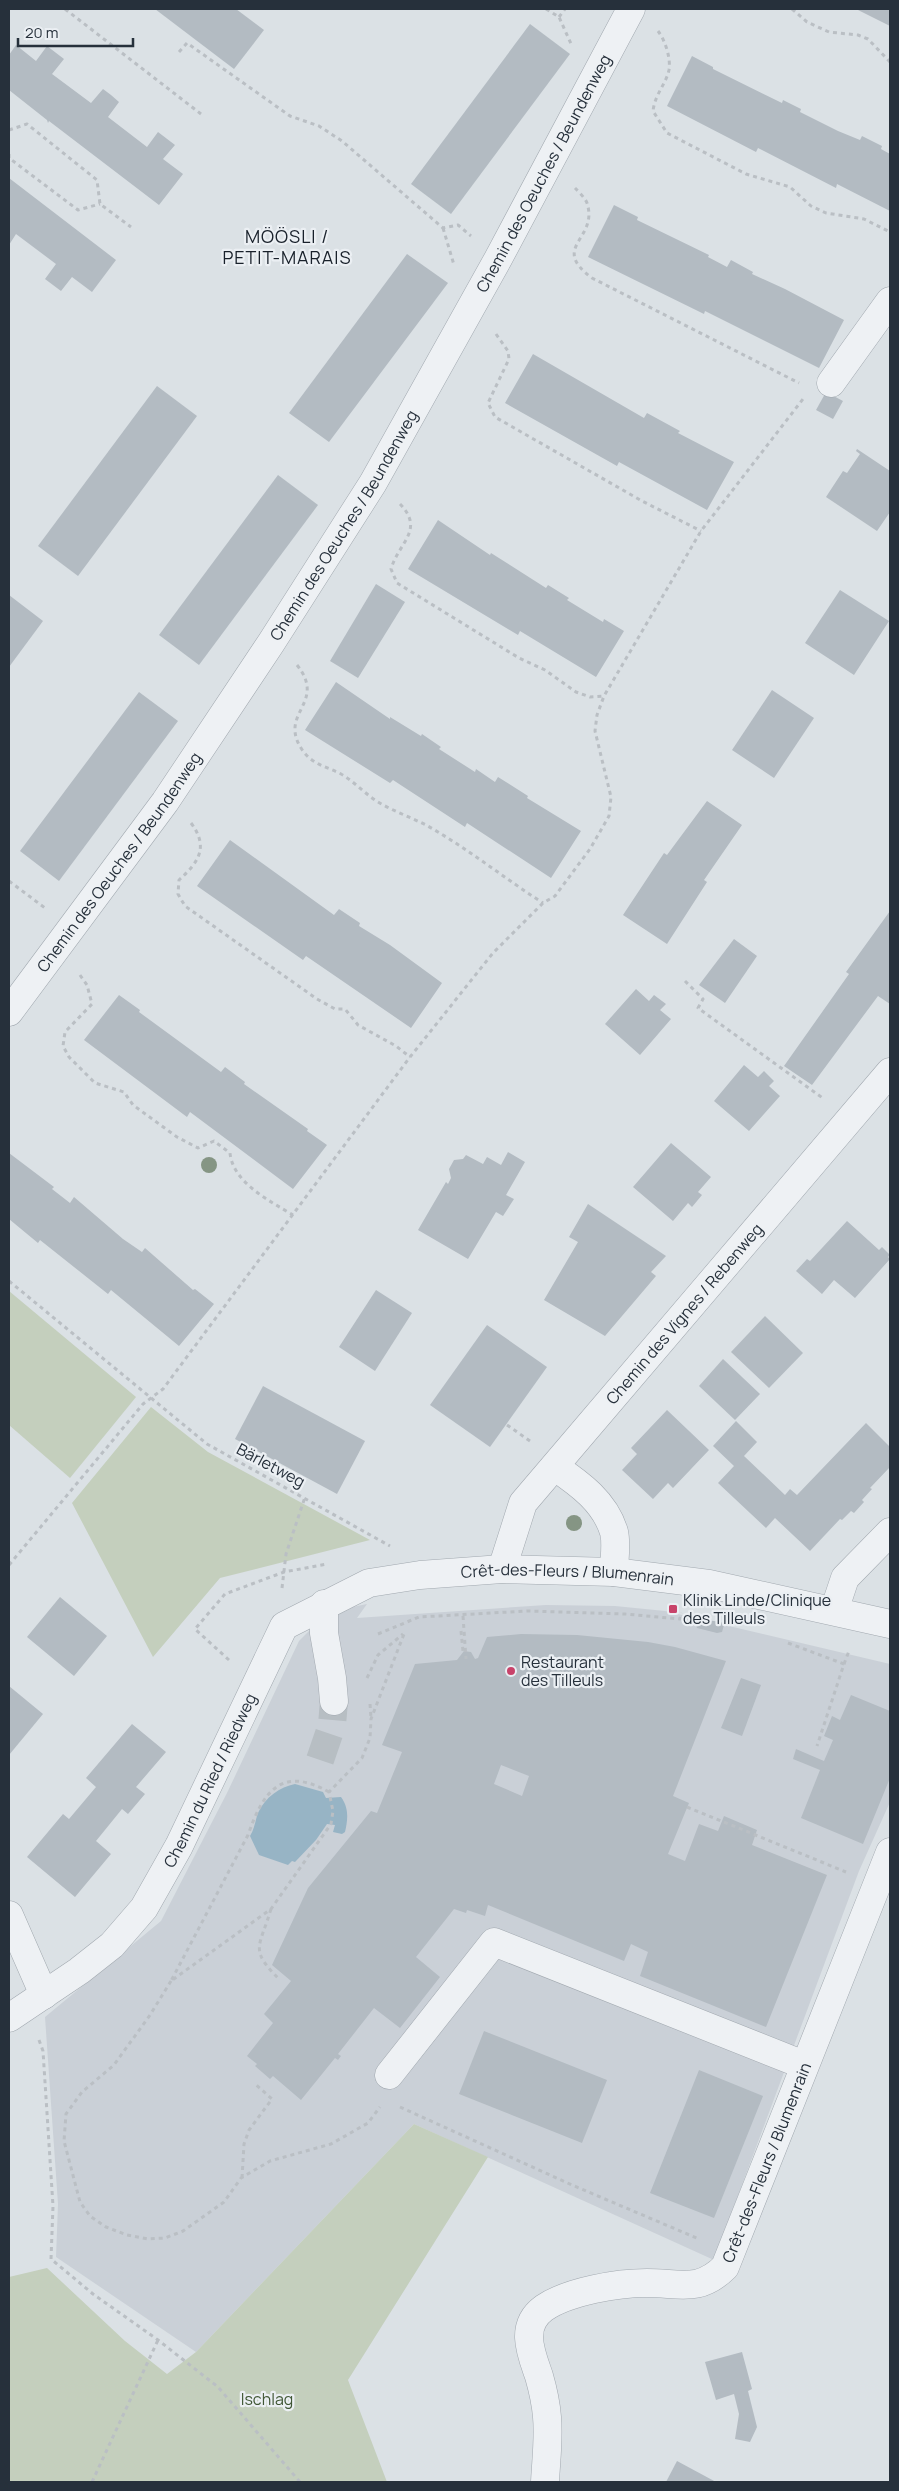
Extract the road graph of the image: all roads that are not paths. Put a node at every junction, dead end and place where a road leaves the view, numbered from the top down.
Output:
1 (631, 9) edge
2 (890, 301) edge
3 (831, 384) dead end
4 (9, 1012) edge
5 (890, 1072) edge
6 (555, 1467) junction
7 (890, 1532) edge
8 (502, 1570) junction
9 (614, 1572) junction
10 (324, 1604) junction
11 (834, 1611) junction
12 (890, 1624) edge
13 (334, 1701) tunnel mouth
14 (890, 1852) edge
15 (9, 1915) edge
16 (26, 2007) edge
17 (804, 2065) junction
18 (388, 2087) road end
19 (544, 2482) edge

1 - 4 street, Chemin des Oeuches / Beundenweg
2 - 3 street
5 - 6 street, Chemin des Vignes / Rebenweg
6 - 8 street, Chemin des Vignes / Rebenweg
6 - 9 street
7 - 11 street
8 - 9 street, Crêt-des-Fleurs / Blumenrain
8 - 10 street, Crêt-des-Fleurs / Blumenrain
9 - 11 street, Crêt-des-Fleurs / Blumenrain
10 - 13 street
10 - 16 street, Chemin du Ried / Riedweg
11 - 12 street, Crêt-des-Fleurs / Blumenrain
14 - 17 street, Crêt-des-Fleurs / Blumenrain
15 - 16 street
17 - 18 street
17 - 19 street, Crêt-des-Fleurs / Blumenrain

